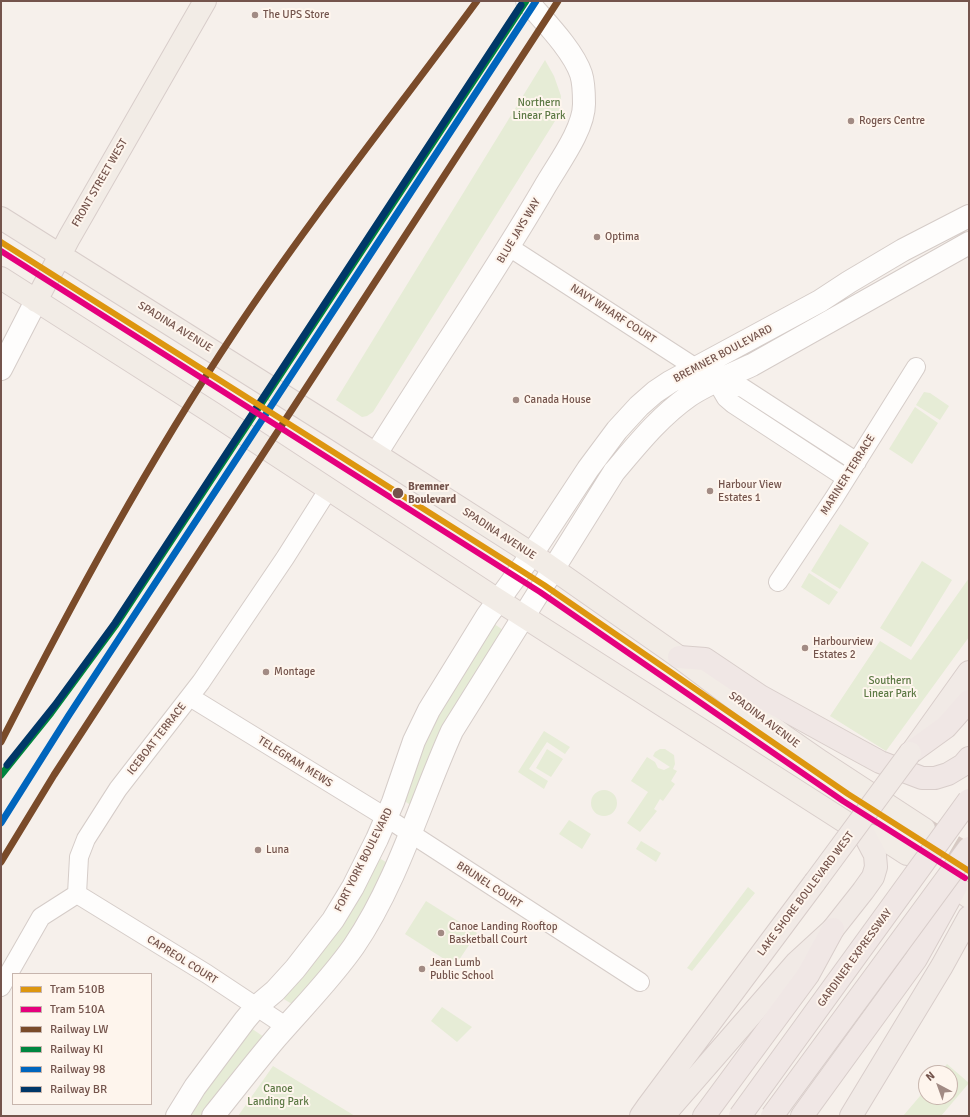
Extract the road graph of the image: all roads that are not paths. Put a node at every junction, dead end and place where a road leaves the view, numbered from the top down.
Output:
1 (205, 1) edge
2 (527, 1) edge
3 (1, 218) edge
4 (963, 219) edge
5 (969, 244) edge
6 (509, 247) junction
7 (60, 255) junction
8 (1, 278) edge
9 (36, 300) junction
10 (916, 367) dead end
11 (694, 368) junction
12 (1, 369) edge
13 (716, 381) junction
14 (376, 454) junction
15 (857, 462) junction
16 (846, 478) junction
17 (328, 490) junction
18 (532, 554) junction
19 (553, 570) junction
20 (778, 582) dead end
21 (499, 600) junction
22 (524, 616) junction
23 (679, 657) junction
24 (969, 672) edge
25 (190, 697) junction
26 (969, 701) edge
27 (910, 753) junction
28 (969, 758) edge
29 (969, 800) edge
30 (399, 826) junction
31 (924, 829) tunnel mouth
32 (864, 834) junction
33 (969, 848) edge
34 (907, 854) dead end
35 (962, 892) edge
36 (77, 894) junction
37 (969, 917) edge
38 (833, 929) junction
39 (640, 982) dead end
40 (1, 987) edge
41 (256, 1007) junction
42 (287, 1027) junction
43 (177, 1116) edge
44 (213, 1116) edge
45 (641, 1116) edge
46 (663, 1116) edge
47 (704, 1116) edge
48 (740, 1116) edge
49 (772, 1116) edge
50 (802, 1116) edge
51 (851, 1116) edge

1 - 7 main road, FRONT STREET WEST
2 - 6 street, BLUE JAYS WAY
3 - 7 main road, SPADINA AVENUE
4 - 5 street
4 - 11 street, BREMNER BOULEVARD
5 - 13 street, BREMNER BOULEVARD
6 - 11 street, NAVY WHARF COURT
6 - 14 street, BLUE JAYS WAY
7 - 9 main road, FRONT STREET WEST
7 - 14 main road, SPADINA AVENUE
8 - 9 main road
9 - 12 street, FRONT STREET WEST
9 - 17 main road
10 - 15 street, MARINER TERRACE
11 - 13 street, NAVY WHARF COURT
11 - 18 street, BREMNER BOULEVARD
13 - 15 street, NAVY WHARF COURT
13 - 16 street, NAVY WHARF COURT
13 - 19 street, BREMNER BOULEVARD
14 - 18 main road, SPADINA AVENUE
15 - 16 street, MARINER TERRACE
16 - 20 street, MARINER TERRACE
17 - 21 main road
17 - 25 street, ICEBOAT TERRACE
18 - 19 main road, SPADINA AVENUE
18 - 21 street, BREMNER BOULEVARD
19 - 22 street, BREMNER BOULEVARD
19 - 23 main road, SPADINA AVENUE
21 - 22 main road
21 - 30 street, FORT YORK BOULEVARD
22 - 30 street, FORT YORK BOULEVARD
22 - 32 main road
23 - 28 highway
23 - 31 main road, SPADINA AVENUE
24 - 27 highway, LAKE SHORE BOULEVARD WEST
25 - 30 street, TELEGRAM MEWS
25 - 36 street, ICEBOAT TERRACE
26 - 27 highway
27 - 45 highway, LAKE SHORE BOULEVARD WEST, bridge
29 - 48 highway, GARDINER EXPRESSWAY, bridge
30 - 39 street, BRUNEL COURT
30 - 41 street, FORT YORK BOULEVARD
30 - 42 street, FORT YORK BOULEVARD
32 - 34 main road
32 - 38 highway
33 - 49 highway, bridge
35 - 50 highway
36 - 40 street
36 - 41 street, CAPREOL COURT
37 - 51 highway
38 - 46 highway
38 - 47 highway
41 - 42 street, CAPREOL COURT
41 - 43 street, FORT YORK BOULEVARD
42 - 44 street, FORT YORK BOULEVARD

